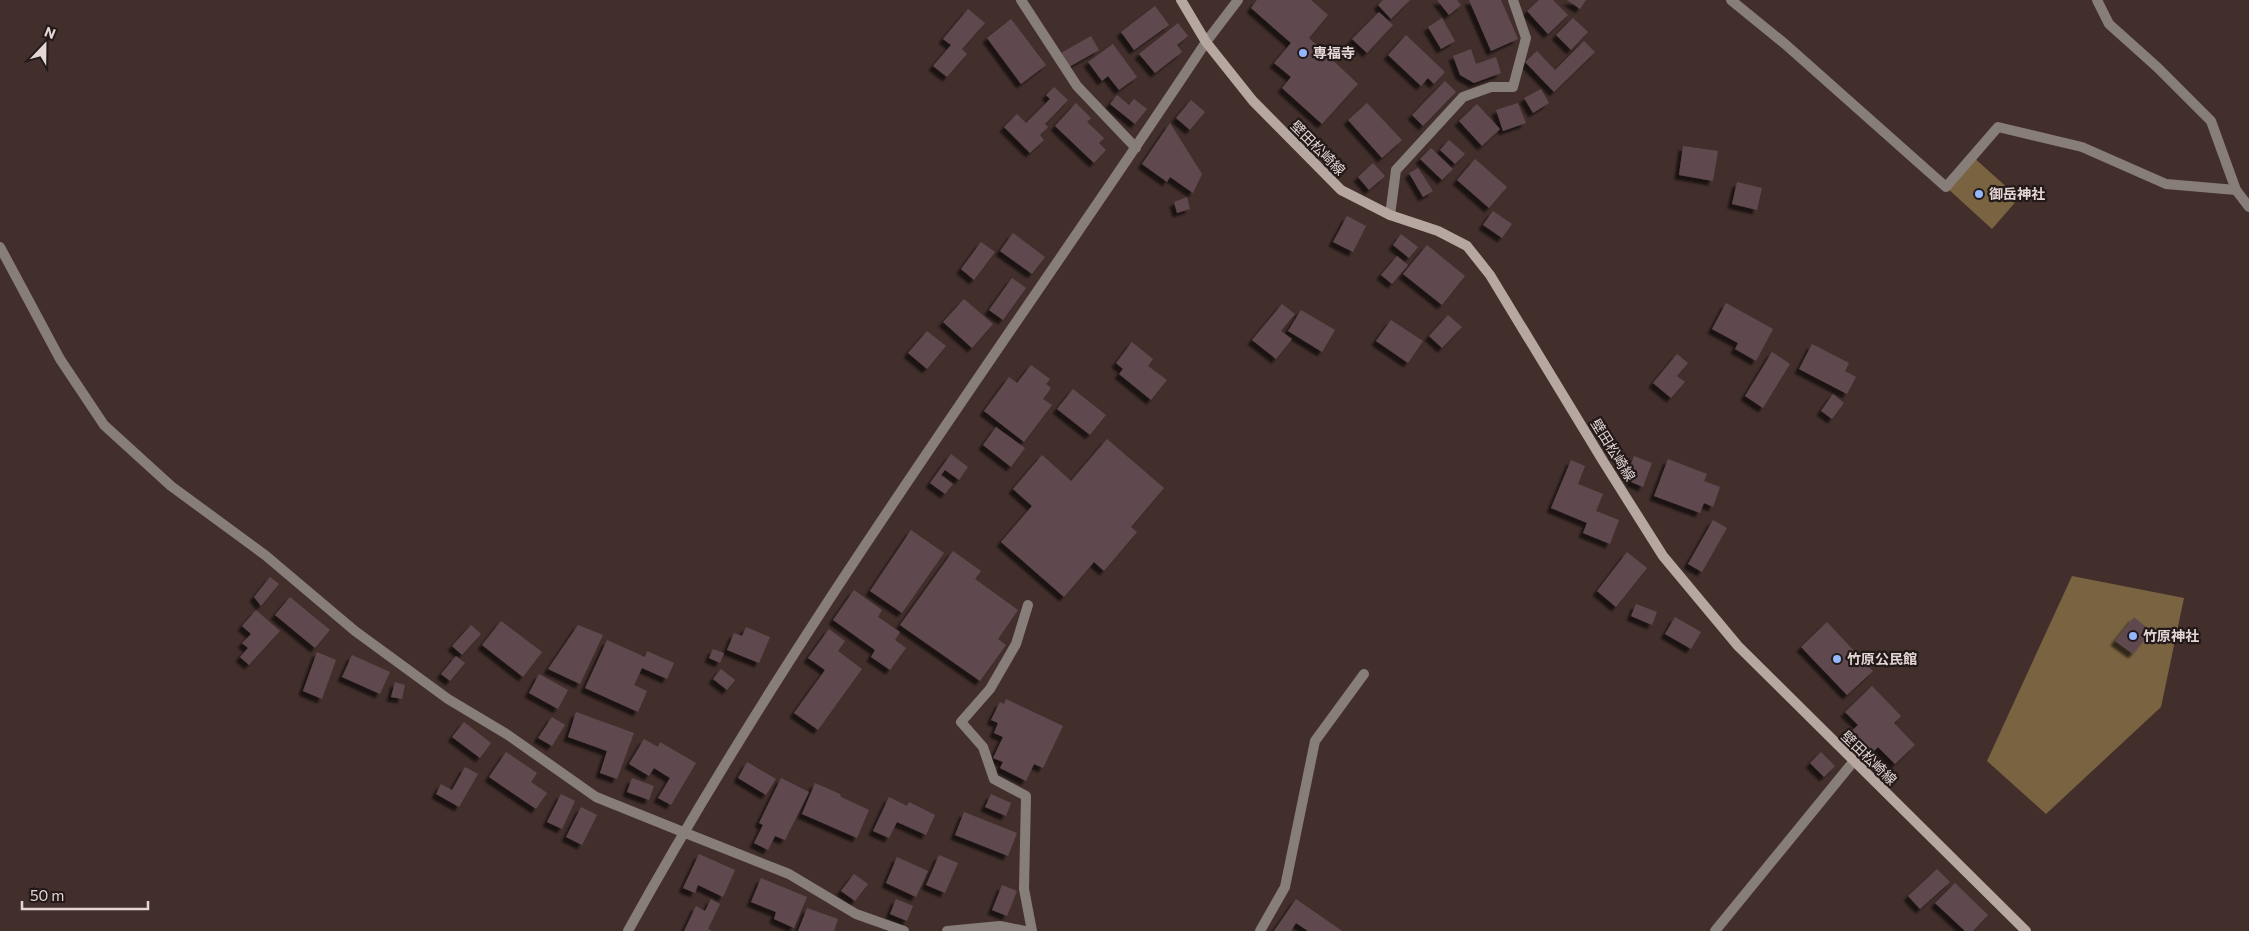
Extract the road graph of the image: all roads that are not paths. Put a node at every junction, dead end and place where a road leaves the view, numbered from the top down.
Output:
1 (1021, 0) edge
2 (1181, 0) edge
3 (1238, 0) edge
4 (1513, 0) edge
5 (1731, 0) edge
6 (2097, 0) edge
7 (1206, 42) junction
8 (1136, 148) junction
9 (2236, 190) junction
10 (2249, 207) edge
11 (1390, 215) junction
12 (0, 247) edge
13 (1028, 604) dead end
14 (1364, 674) dead end
15 (1853, 762) junction
16 (683, 832) junction
17 (977, 930) edge
18 (628, 931) edge
19 (904, 931) edge
20 (947, 931) edge
21 (1025, 931) edge
22 (1032, 931) edge
23 (1260, 931) edge
24 (1715, 931) edge
25 (2026, 931) edge

1 - 8 street
2 - 7 main road, 壁田松崎線
3 - 7 street
4 - 11 street
5 - 9 street
6 - 9 street
7 - 8 street
7 - 11 main road, 壁田松崎線
8 - 16 street
9 - 10 street
11 - 15 main road, 壁田松崎線
12 - 16 street
13 - 22 street
14 - 23 street
15 - 24 street
15 - 25 main road, 壁田松崎線
16 - 18 street
16 - 19 street
17 - 20 street
17 - 21 street

